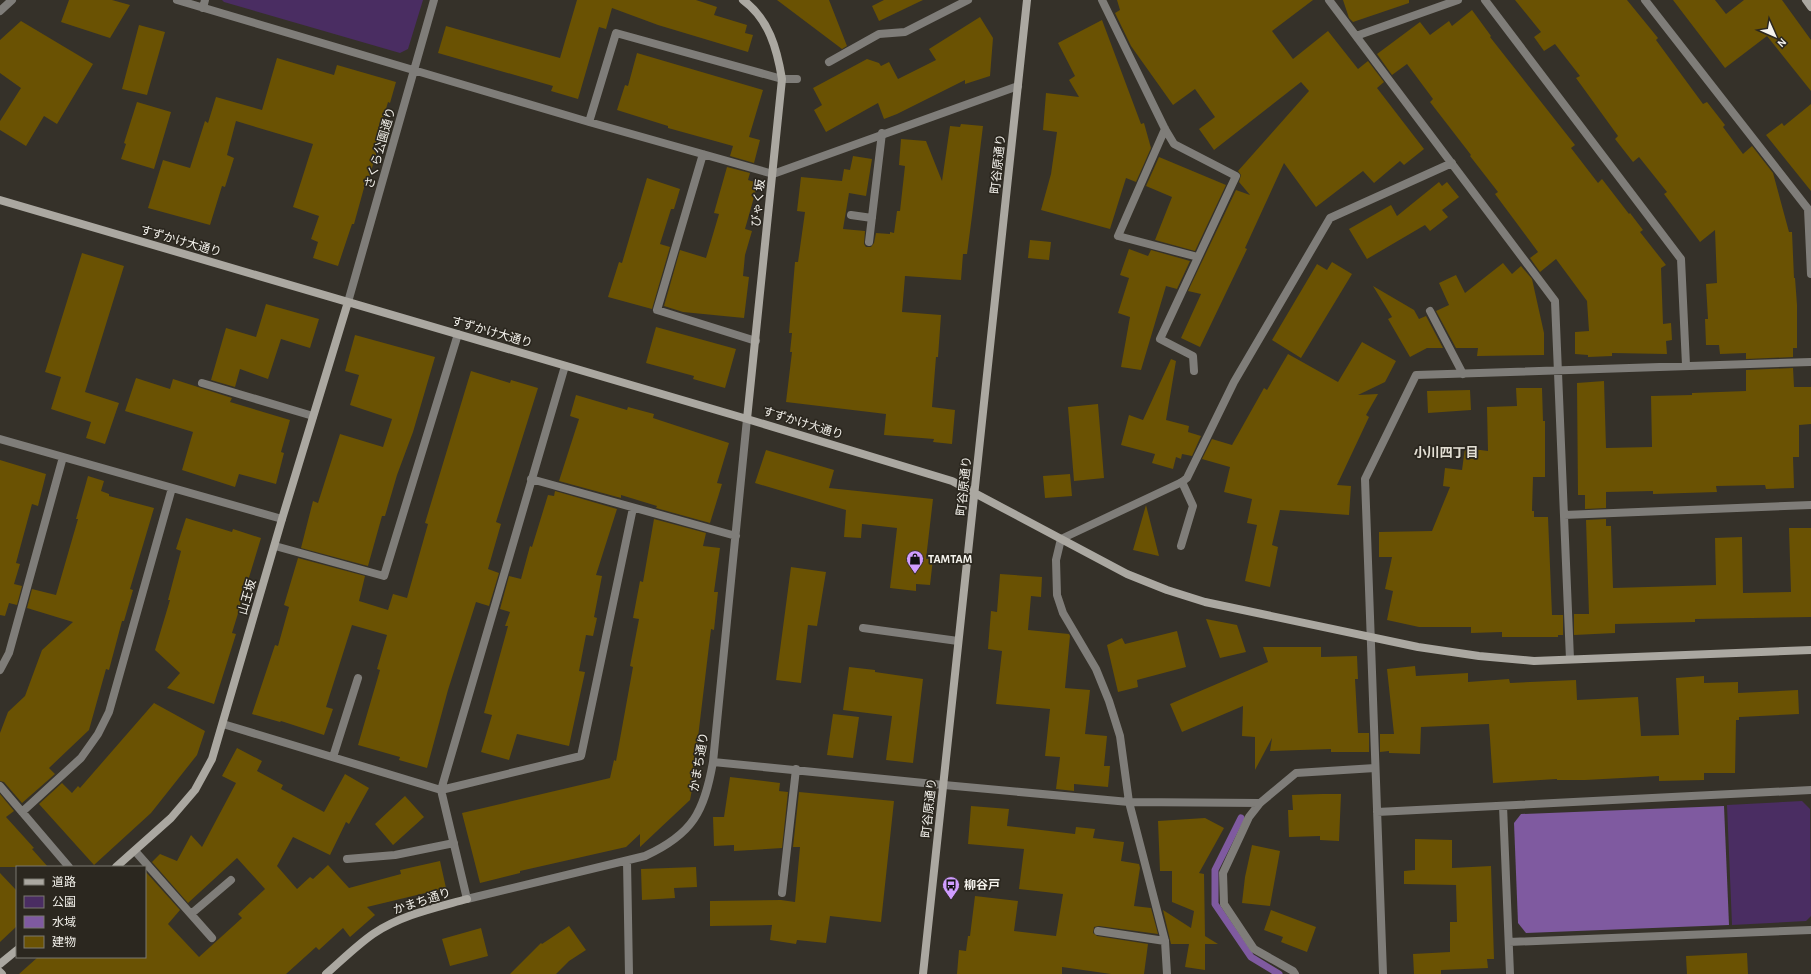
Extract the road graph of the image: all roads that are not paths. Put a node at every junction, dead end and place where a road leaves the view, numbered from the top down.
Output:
1 (12, 0) edge
2 (177, 0) edge
3 (434, 0) edge
4 (743, 0) edge
5 (968, 0) edge
6 (1027, 0) edge
7 (1102, 0) edge
8 (1329, 0) edge
9 (1458, 0) edge
10 (1485, 0) edge
11 (1645, 0) edge
12 (1806, 0) edge
13 (204, 4) edge
14 (1811, 7) edge
15 (0, 11) edge
16 (1356, 36) junction
17 (829, 62) dead end
18 (414, 70) junction
19 (782, 78) junction
20 (797, 79) dead end
21 (1018, 86) junction
22 (589, 122) junction
23 (1165, 129) junction
24 (882, 133) junction
25 (703, 154) junction
26 (1452, 164) junction
27 (773, 174) junction
28 (0, 200) edge
29 (851, 215) dead end
30 (872, 218) junction
31 (869, 242) dead end
32 (1198, 257) junction
33 (1811, 274) edge
34 (348, 302) junction
35 (1430, 311) dead end
36 (458, 334) junction
37 (756, 341) junction
38 (1811, 362) edge
39 (1686, 365) junction
40 (565, 366) junction
41 (1558, 371) junction
42 (1194, 372) dead end
43 (1463, 374) junction
44 (202, 383) dead end
45 (314, 416) junction
46 (747, 419) junction
47 (0, 439) edge
48 (63, 457) junction
49 (531, 479) junction
50 (1182, 482) junction
51 (172, 488) junction
52 (975, 492) junction
53 (1811, 505) edge
54 (633, 508) junction
55 (1564, 516) junction
56 (282, 519) junction
57 (736, 536) junction
58 (1061, 539) junction
59 (275, 546) junction
60 (1181, 546) dead end
61 (863, 628) dead end
62 (1370, 636) junction
63 (958, 641) junction
64 (1811, 650) edge
65 (1570, 659) junction
66 (0, 670) edge
67 (358, 678) dead end
68 (223, 724) junction
69 (333, 757) junction
70 (714, 762) junction
71 (1375, 768) junction
72 (796, 769) junction
73 (944, 785) junction
74 (0, 786) edge
75 (441, 790) junction
76 (1811, 790) edge
77 (1129, 802) junction
78 (1260, 802) junction
79 (1503, 806) junction
80 (22, 812) junction
81 (1377, 812) junction
82 (454, 843) junction
83 (135, 851) junction
84 (347, 859) dead end
85 (627, 861) junction
86 (68, 866) edge
87 (117, 866) edge
88 (232, 880) dead end
89 (782, 893) dead end
90 (467, 899) junction
91 (191, 914) junction
92 (1811, 930) edge
93 (1098, 932) dead end
94 (212, 938) dead end
95 (1165, 940) junction
96 (1509, 942) junction
97 (16, 951) edge
98 (0, 964) edge
99 (326, 974) edge
100 (630, 974) edge
101 (923, 974) edge
102 (1167, 974) edge
103 (1294, 974) edge
104 (1383, 974) edge
105 (1510, 974) edge

1 - 15 street
2 - 13 street
3 - 18 street, さくら公園通り
4 - 19 street, びゃく坂
5 - 17 street
6 - 21 street, 町谷原通り
7 - 23 street
8 - 16 street
9 - 16 street
10 - 39 street
11 - 33 street
12 - 14 street
13 - 18 street
16 - 26 street
18 - 22 street
18 - 34 street, さくら公園通り
19 - 20 street
19 - 22 street
19 - 27 street, びゃく坂
21 - 24 street
21 - 52 street, 町谷原通り
22 - 25 street
23 - 32 street
23 - 32 street
24 - 27 street
24 - 30 street
25 - 27 street
25 - 37 street
26 - 41 street
26 - 50 street
27 - 37 street, びゃく坂
28 - 34 street, すずかけ大通り
29 - 30 street
30 - 31 street
32 - 42 street
34 - 36 street, すずかけ大通り
34 - 45 street, 山王坂
35 - 43 street
36 - 40 street, すずかけ大通り
36 - 59 street
37 - 46 street, びゃく坂
38 - 39 street
39 - 41 street
40 - 46 street, すずかけ大通り
40 - 49 street
41 - 43 street
41 - 55 street
43 - 62 street
44 - 45 street
45 - 56 street, 山王坂
46 - 52 street, すずかけ大通り
46 - 57 street, かまち通り
47 - 48 street
48 - 51 street
48 - 66 street
49 - 54 street
49 - 75 street
50 - 58 street
50 - 60 street
51 - 56 street
51 - 80 street
52 - 58 street, すずかけ大通り
52 - 63 street, 町谷原通り
53 - 55 street
54 - 57 street
54 - 75 street
55 - 65 street
56 - 59 street, 山王坂
57 - 70 street, かまち通り
58 - 62 street, すずかけ大通り
58 - 77 street
59 - 68 street, 山王坂
61 - 63 street
62 - 65 street, すずかけ大通り
62 - 71 street
63 - 73 street, 町谷原通り
64 - 65 street, すずかけ大通り
67 - 69 street
68 - 69 street
68 - 83 street, 山王坂
69 - 75 street
70 - 72 street
70 - 85 street, かまち通り
71 - 78 street
71 - 81 street
72 - 73 street
72 - 89 street
73 - 77 street
73 - 101 street, 町谷原通り
74 - 80 street
75 - 82 street
76 - 79 street
77 - 78 street
77 - 95 street
78 - 103 street
79 - 81 street
79 - 96 street
80 - 86 street
81 - 104 street
82 - 84 street
82 - 90 street
83 - 87 street, 山王坂
83 - 91 street
85 - 90 street, かまち通り
85 - 100 street
88 - 91 street
90 - 99 street, かまち通り
91 - 94 street
92 - 96 street
93 - 95 street
95 - 102 street
96 - 105 street
97 - 98 street

